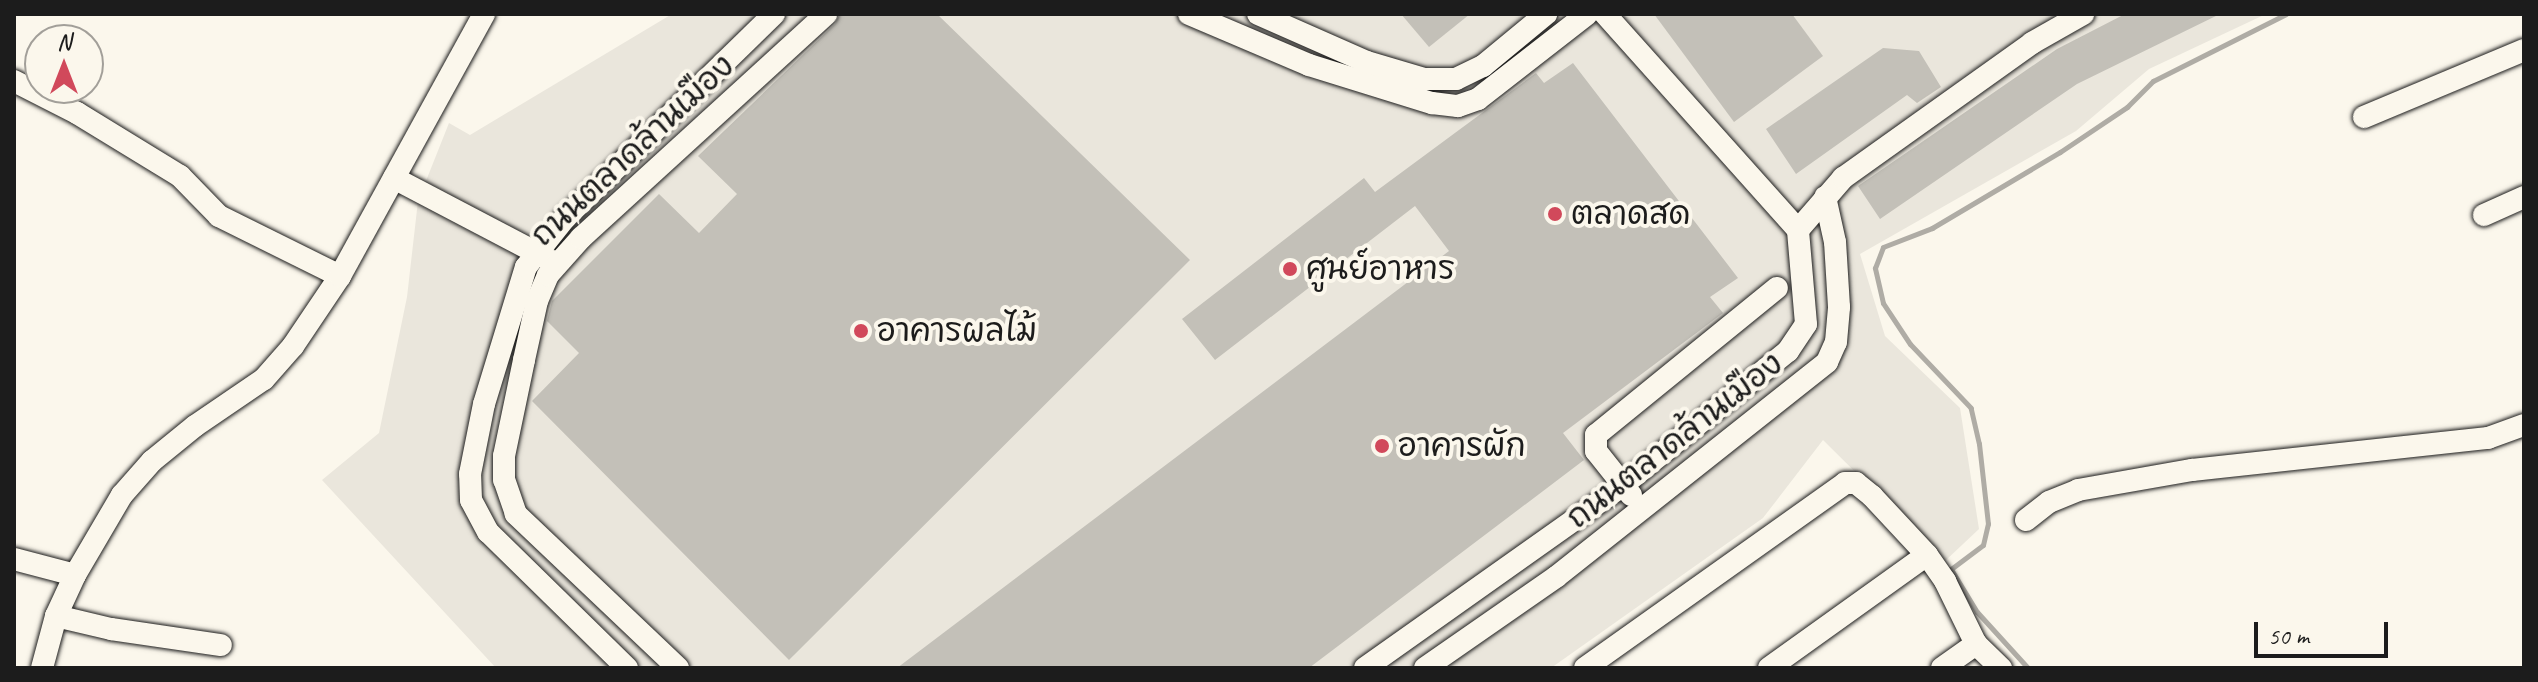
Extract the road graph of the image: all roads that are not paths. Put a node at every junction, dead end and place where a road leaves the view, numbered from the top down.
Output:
1 (484, 14) edge
2 (774, 14) edge
3 (826, 14) edge
4 (1189, 14) edge
5 (1258, 14) edge
6 (1546, 14) edge
7 (1587, 14) edge
8 (1605, 14) edge
9 (2083, 14) edge
10 (2524, 50) edge
11 (14, 81) edge
12 (2364, 117) dead end
13 (658, 128) junction
14 (681, 147) junction
15 (394, 178) junction
16 (1825, 197) junction
17 (2524, 197) edge
18 (2484, 215) dead end
19 (1798, 230) junction
20 (548, 259) junction
21 (340, 276) junction
22 (1777, 288) dead end
23 (2524, 425) edge
24 (1623, 485) junction
25 (1641, 507) junction
26 (2026, 520) dead end
27 (547, 543) junction
28 (1927, 555) junction
29 (14, 559) edge
30 (526, 569) junction
31 (75, 575) junction
32 (56, 616) junction
33 (1409, 636) junction
34 (1976, 644) junction
35 (221, 645) dead end
36 (1428, 666) edge
37 (42, 668) edge
38 (627, 668) edge
39 (678, 668) edge
40 (1365, 668) edge
41 (1585, 668) edge
42 (1769, 668) edge
43 (1942, 668) edge
44 (2001, 668) edge

1 - 15 street
2 - 13 street, ถนนตลาดล้านเมือง
3 - 14 street, ถนนตลาดล้านเมือง
4 - 7 street
5 - 6 street
8 - 19 street
9 - 16 street
10 - 12 street
11 - 21 street
13 - 14 street
13 - 20 street, ถนนตลาดล้านเมือง
14 - 20 street, ถนนตลาดล้านเมือง
15 - 20 street
15 - 21 street
16 - 19 street
16 - 25 street, ถนนตลาดล้านเมือง
17 - 18 street
19 - 24 street, ถนนตลาดล้านเมือง
20 - 27 street, ถนนตลาดล้านเมือง
20 - 30 street, ถนนตลาดล้านเมือง
21 - 31 street
22 - 24 street
23 - 26 street
24 - 25 street
24 - 33 street, ถนนตลาดล้านเมือง
25 - 36 street, ถนนตลาดล้านเมือง
27 - 30 street
27 - 39 street, ถนนตลาดล้านเมือง
28 - 34 street
28 - 41 street
28 - 42 street
29 - 31 street
30 - 38 street, ถนนตลาดล้านเมือง
31 - 32 street
32 - 35 street
32 - 37 street
33 - 36 street
33 - 40 street, ถนนตลาดล้านเมือง
34 - 43 street
34 - 44 street

